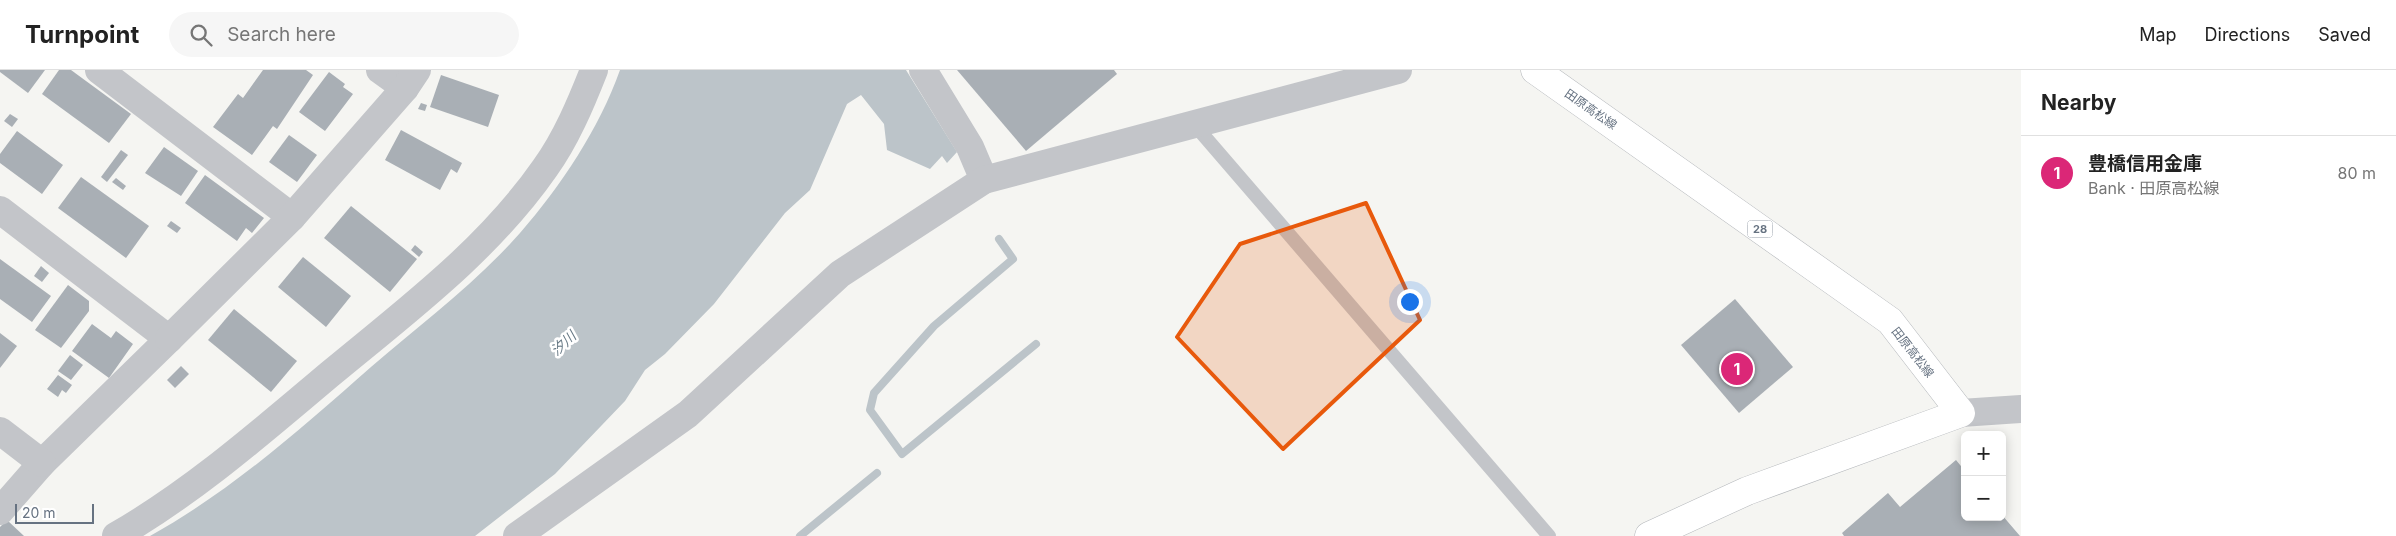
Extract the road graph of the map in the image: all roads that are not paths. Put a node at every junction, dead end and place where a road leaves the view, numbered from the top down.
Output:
1 (99, 70) edge
2 (380, 70) edge
3 (594, 70) edge
4 (923, 70) edge
5 (1398, 70) edge
6 (1535, 70) edge
7 (411, 79) edge
8 (1193, 123) junction
9 (984, 180) junction
10 (0, 210) edge
11 (292, 217) junction
12 (169, 339) junction
13 (2021, 408) edge
14 (1961, 413) junction
15 (0, 431) edge
16 (42, 463) junction
17 (0, 512) edge
18 (116, 536) edge
19 (517, 536) edge
20 (1548, 536) edge
21 (1649, 536) edge

1 - 11 street
2 - 7 street
3 - 18 street
4 - 9 street
5 - 8 street
6 - 14 main road, 田原高松線 / 28
7 - 11 street
8 - 9 street
8 - 20 lane
9 - 19 street
10 - 12 street
11 - 12 street
12 - 16 street
13 - 14 street
14 - 21 main road
15 - 16 street
16 - 17 street

